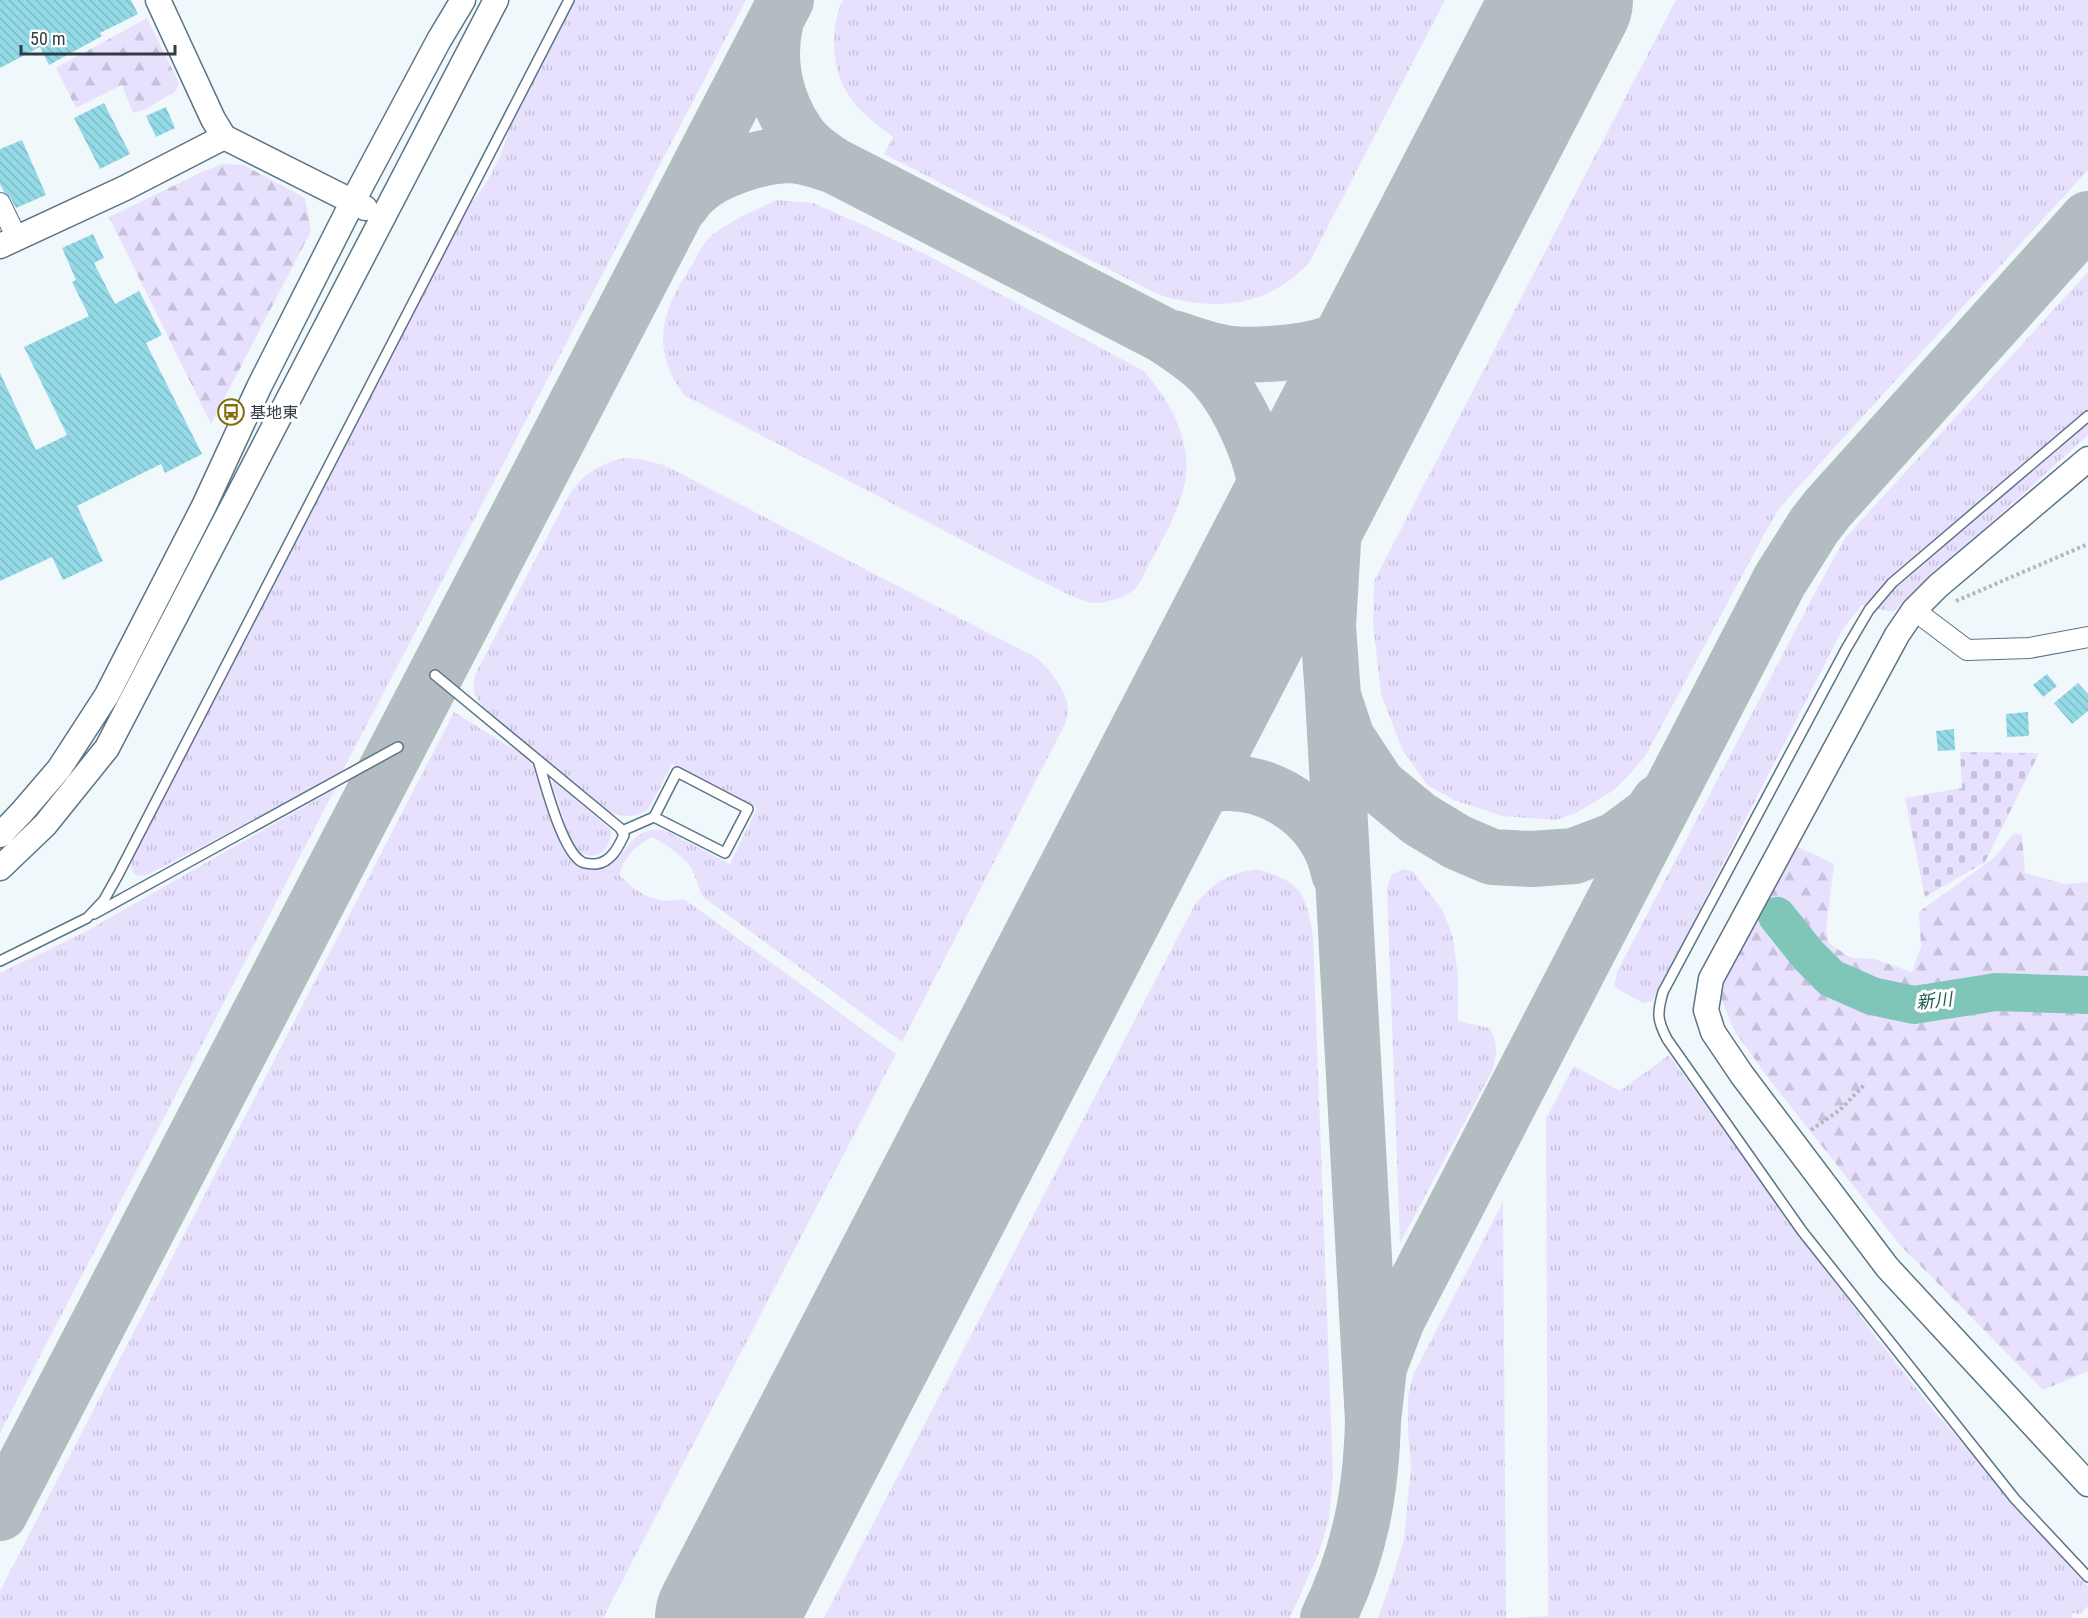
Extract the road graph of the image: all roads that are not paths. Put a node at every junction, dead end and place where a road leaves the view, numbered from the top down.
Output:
1 (158, 0) edge
2 (462, 0) edge
3 (496, 0) edge
4 (569, 0) edge
5 (224, 137) junction
6 (352, 201) junction
7 (0, 203) edge
8 (383, 218) junction
9 (9, 242) edge
10 (2088, 416) edge
11 (2088, 459) edge
12 (1921, 615) junction
13 (2088, 637) edge
14 (435, 675) dead end
15 (398, 747) dead end
16 (538, 760) junction
17 (654, 817) junction
18 (622, 831) junction
19 (0, 835) edge
20 (0, 868) edge
21 (87, 918) junction
22 (0, 961) edge
23 (2088, 1484) edge
24 (2088, 1577) edge

1 - 5 street
2 - 6 street
3 - 8 street
4 - 21 lane
5 - 6 street
5 - 9 street
6 - 8 street
6 - 19 street
7 - 9 street
8 - 20 street
10 - 24 lane
11 - 12 street
12 - 13 street
12 - 23 street
14 - 16 lane
15 - 21 lane
16 - 18 lane
16 - 18 lane
17 - 17 lane
17 - 18 lane
21 - 22 lane

